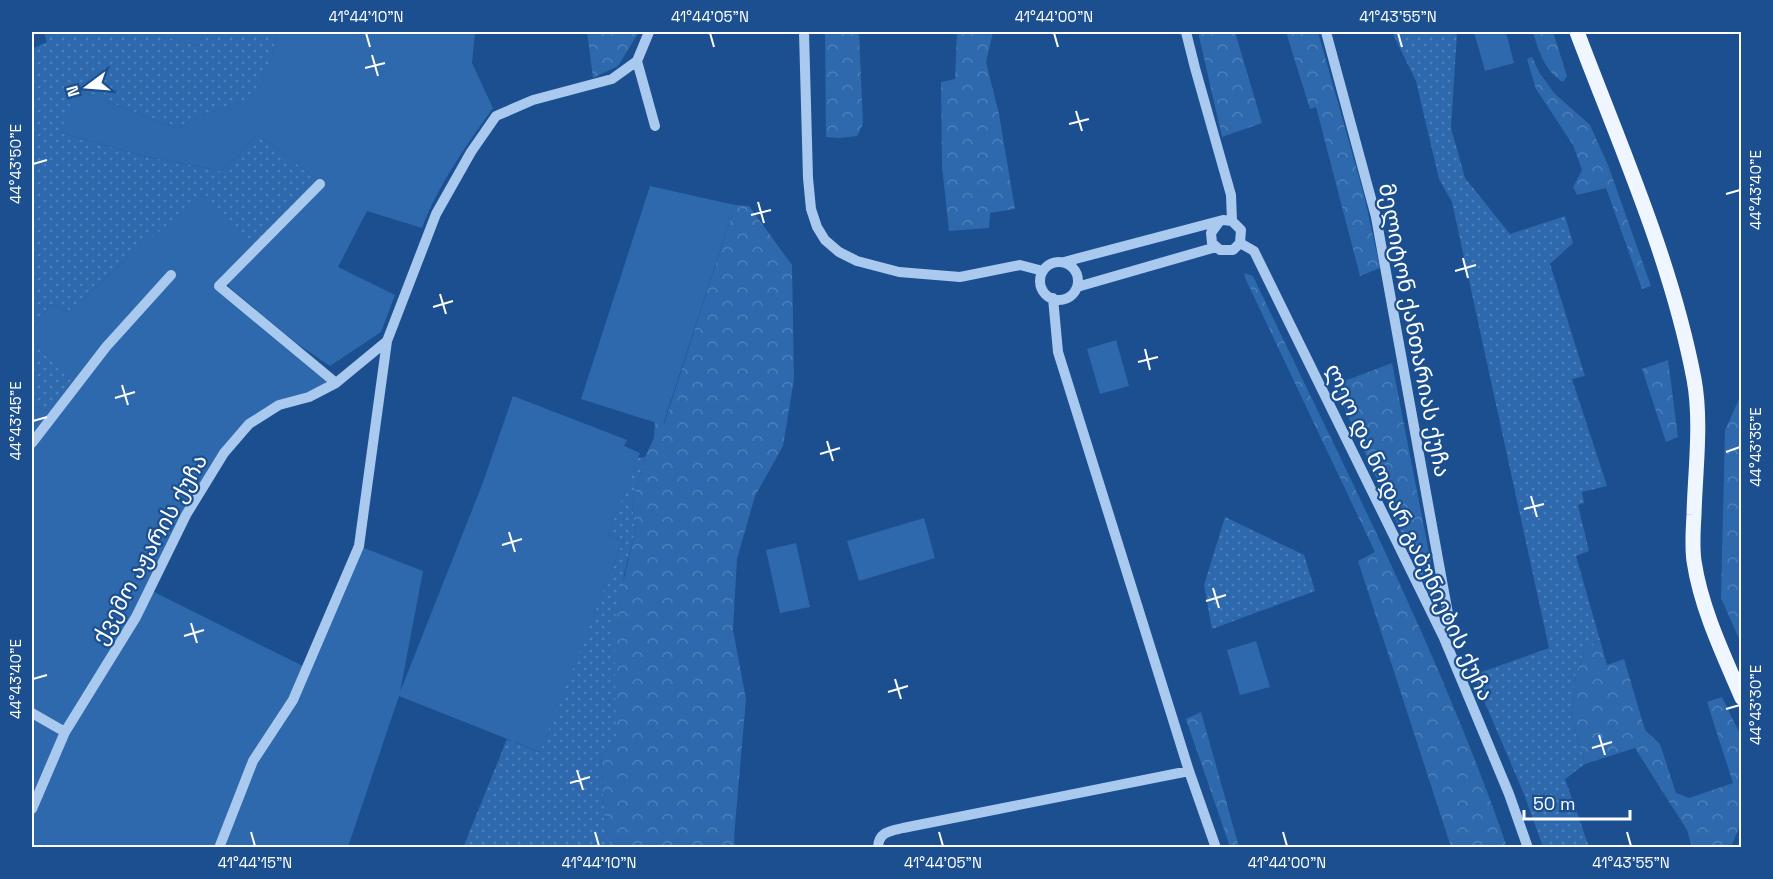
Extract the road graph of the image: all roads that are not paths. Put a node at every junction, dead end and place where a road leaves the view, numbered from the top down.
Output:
1 (649, 32) edge
2 (804, 32) edge
3 (1186, 32) edge
4 (1326, 32) edge
5 (1577, 32) edge
6 (637, 61) junction
7 (655, 126) dead end
8 (320, 184) dead end
9 (1232, 221) junction
10 (1219, 222) junction
11 (1240, 243) junction
12 (1215, 247) junction
13 (1064, 262) junction
14 (1043, 271) junction
15 (171, 275) dead end
16 (1077, 287) junction
17 (1053, 298) junction
18 (387, 341) junction
19 (336, 383) junction
20 (32, 443) edge
21 (1444, 638) junction
22 (1741, 696) edge
23 (32, 713) edge
24 (65, 732) junction
25 (1189, 771) junction
26 (32, 809) edge
27 (219, 848) edge
28 (878, 848) edge
29 (1216, 848) edge
30 (1528, 848) edge

1 - 6 street
2 - 14 street
3 - 9 street
4 - 21 street, მელიტონ ქანთარიას ქუჩა
5 - 22 main road
6 - 7 street
6 - 18 street
8 - 19 street
9 - 10 street
9 - 11 street
10 - 12 street
10 - 13 street
11 - 12 street
11 - 21 street, ლეო და ნოდარ გაბუნიების ქუჩა
12 - 16 street
13 - 14 street
13 - 16 street
14 - 17 street
15 - 20 street
16 - 17 street
17 - 25 street
18 - 19 street, ქვემო აჟარის ქუჩა
18 - 27 street
19 - 24 street, ქვემო აჟარის ქუჩა
21 - 30 street, ლეო და ნოდარ გაბუნიების ქუჩა
23 - 24 street
24 - 26 street, ქვემო აჟარის ქუჩა
25 - 28 street
25 - 29 street

